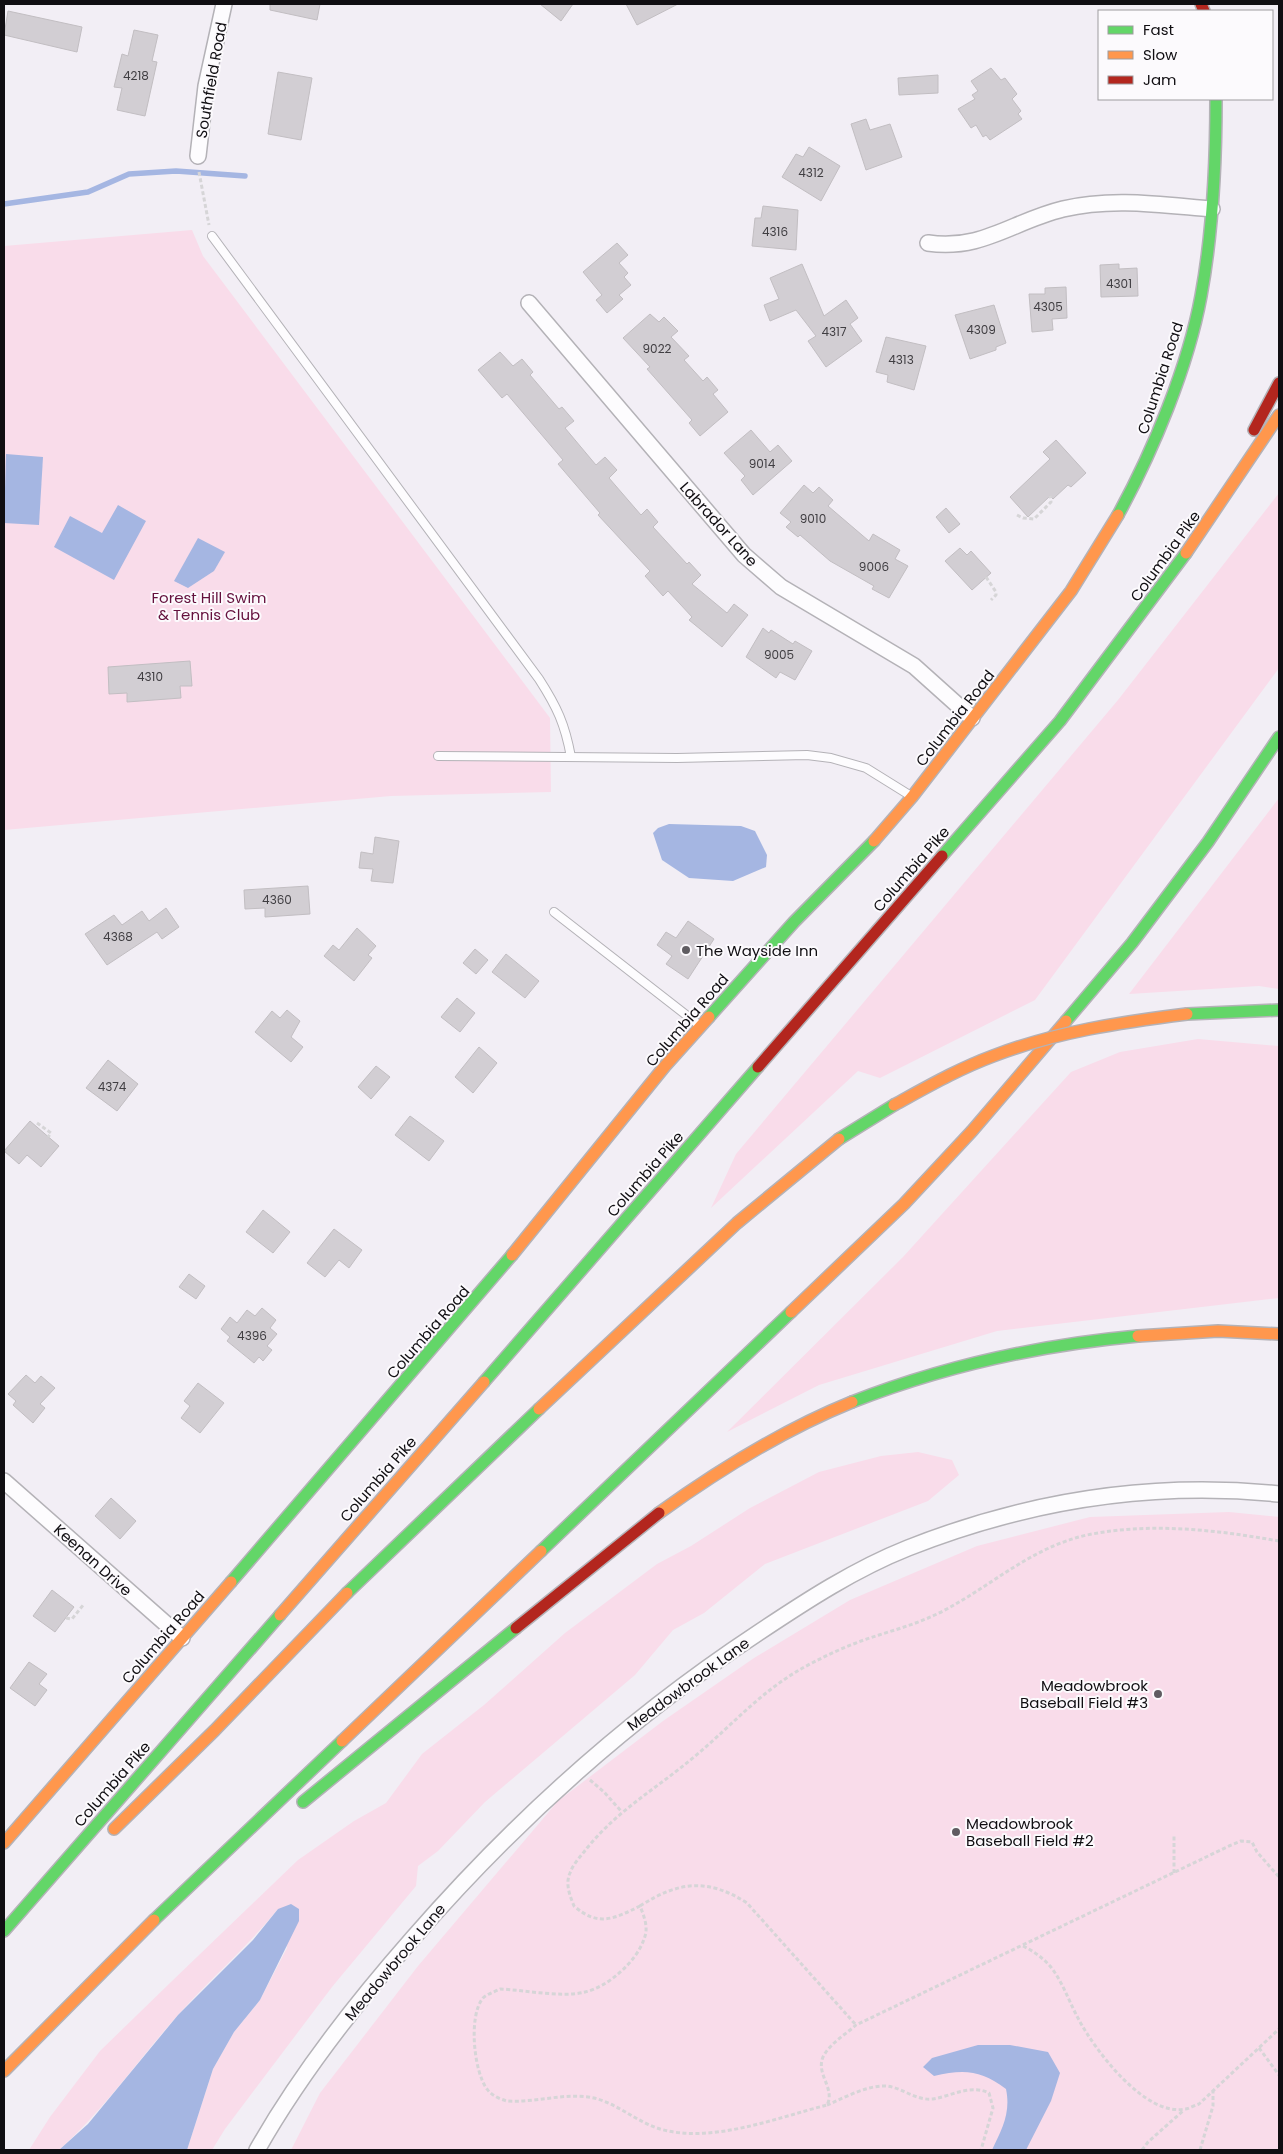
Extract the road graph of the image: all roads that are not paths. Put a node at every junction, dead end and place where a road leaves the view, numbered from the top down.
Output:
1 (224, 4) edge
2 (1216, 100) edge
3 (199, 160) road end
4 (1212, 209) junction
5 (212, 236) road end
6 (928, 243) dead end
7 (529, 303) dead end
8 (1279, 383) edge
9 (1279, 415) edge
10 (1173, 572) junction
11 (972, 718) junction
12 (1279, 737) edge
13 (438, 756) dead end
14 (571, 757) junction
15 (912, 797) junction
16 (554, 912) dead end
17 (1279, 1010) edge
18 (700, 1027) junction
19 (1279, 1334) edge
20 (4, 1481) edge
21 (1279, 1494) edge
22 (182, 1638) junction
23 (294, 1809) dead end
24 (102, 1841) dead end
25 (4, 1843) edge
26 (248, 1847) dead end
27 (74, 1869) dead end
28 (4, 1930) edge
29 (139, 1935) junction
30 (4, 1938) edge
31 (4, 2071) edge
32 (258, 2150) edge

1 - 3 street, Southfield Road
2 - 4 main road, Columbia Road
4 - 6 street
4 - 11 main road, Columbia Road
5 - 14 lane
7 - 11 street, Labrador Lane
8 - 10 main road
9 - 10 main road, Columbia Pike
10 - 28 main road, Columbia Pike
11 - 15 main road, Columbia Road
12 - 29 main road
13 - 14 lane
14 - 15 lane
15 - 18 main road, Columbia Road
16 - 18 lane
17 - 24 main road, bridge
18 - 22 main road, Columbia Road
19 - 23 main road
20 - 22 street, Keenan Drive
21 - 32 street, Meadowbrook Lane
22 - 25 main road, Columbia Road
26 - 29 main road
27 - 30 main road
29 - 31 main road

